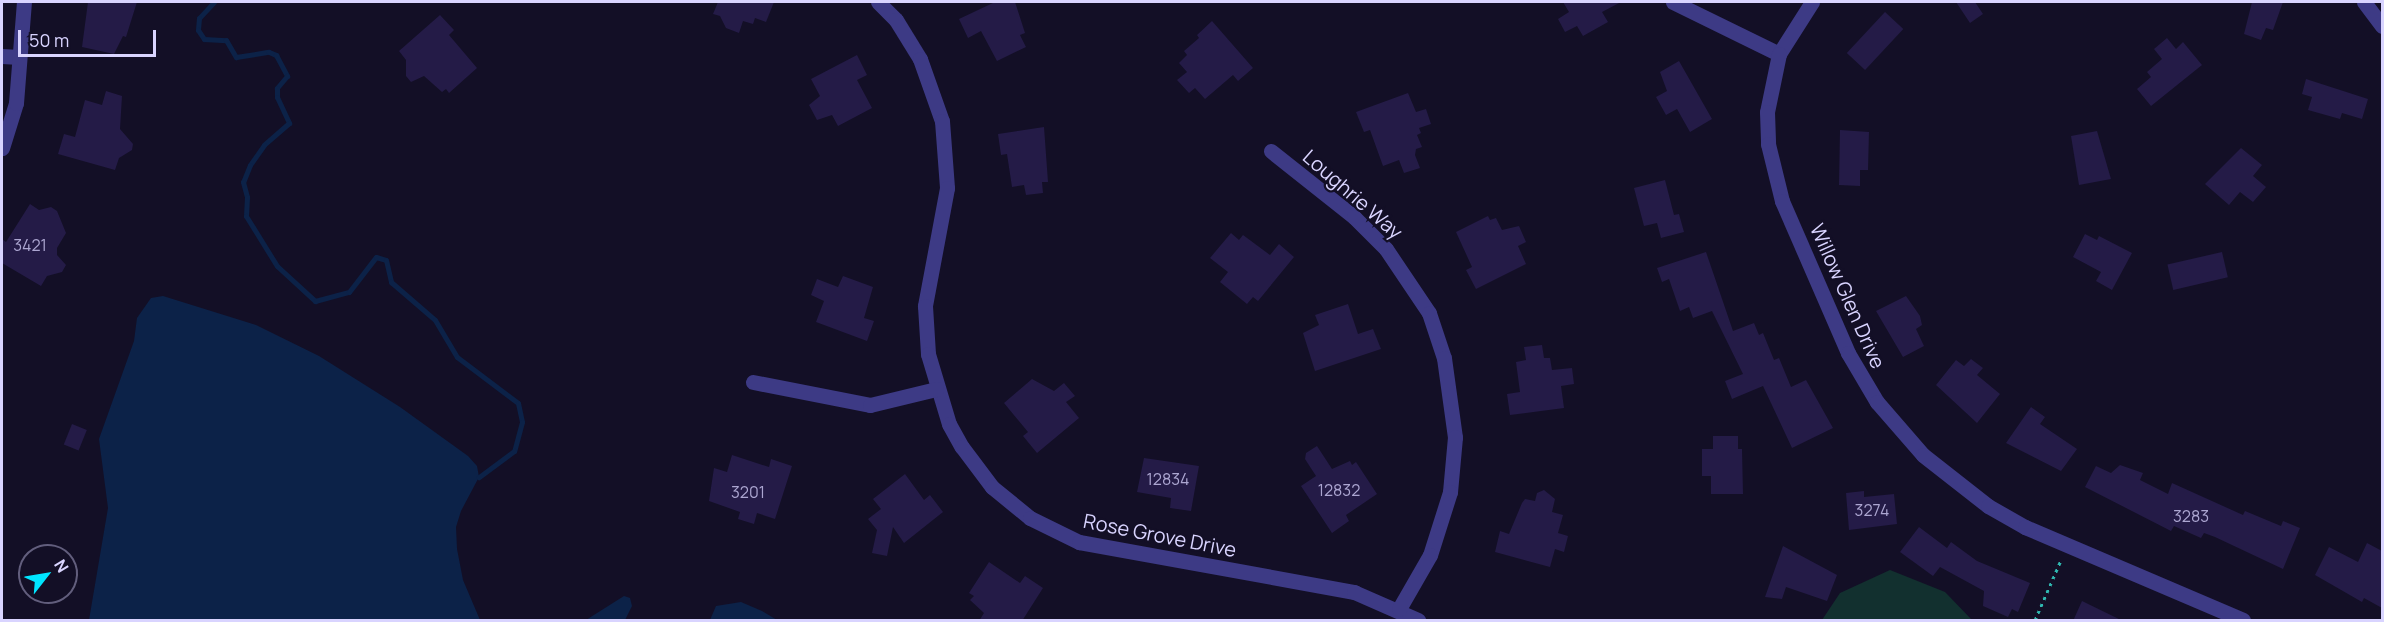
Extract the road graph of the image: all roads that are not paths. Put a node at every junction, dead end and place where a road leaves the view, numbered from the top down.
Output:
1 (24, 2) edge
2 (878, 2) edge
3 (1673, 2) edge
4 (1812, 2) edge
5 (2364, 2) edge
6 (2382, 26) edge
7 (1779, 54) junction
8 (2, 56) edge
9 (19, 57) junction
10 (2, 148) edge
11 (1271, 151) dead end
12 (753, 382) dead end
13 (936, 389) junction
14 (1399, 609) junction
15 (1418, 621) edge
16 (2243, 621) edge

1 - 9 street
2 - 13 street, Rose Grove Drive
3 - 7 street
4 - 7 street, Willow Glen Drive
5 - 6 street
7 - 16 street, Willow Glen Drive
8 - 9 street
9 - 10 street
11 - 14 street, Loughrie Way
12 - 13 street
13 - 14 street, Rose Grove Drive
14 - 15 street, Rose Grove Drive

